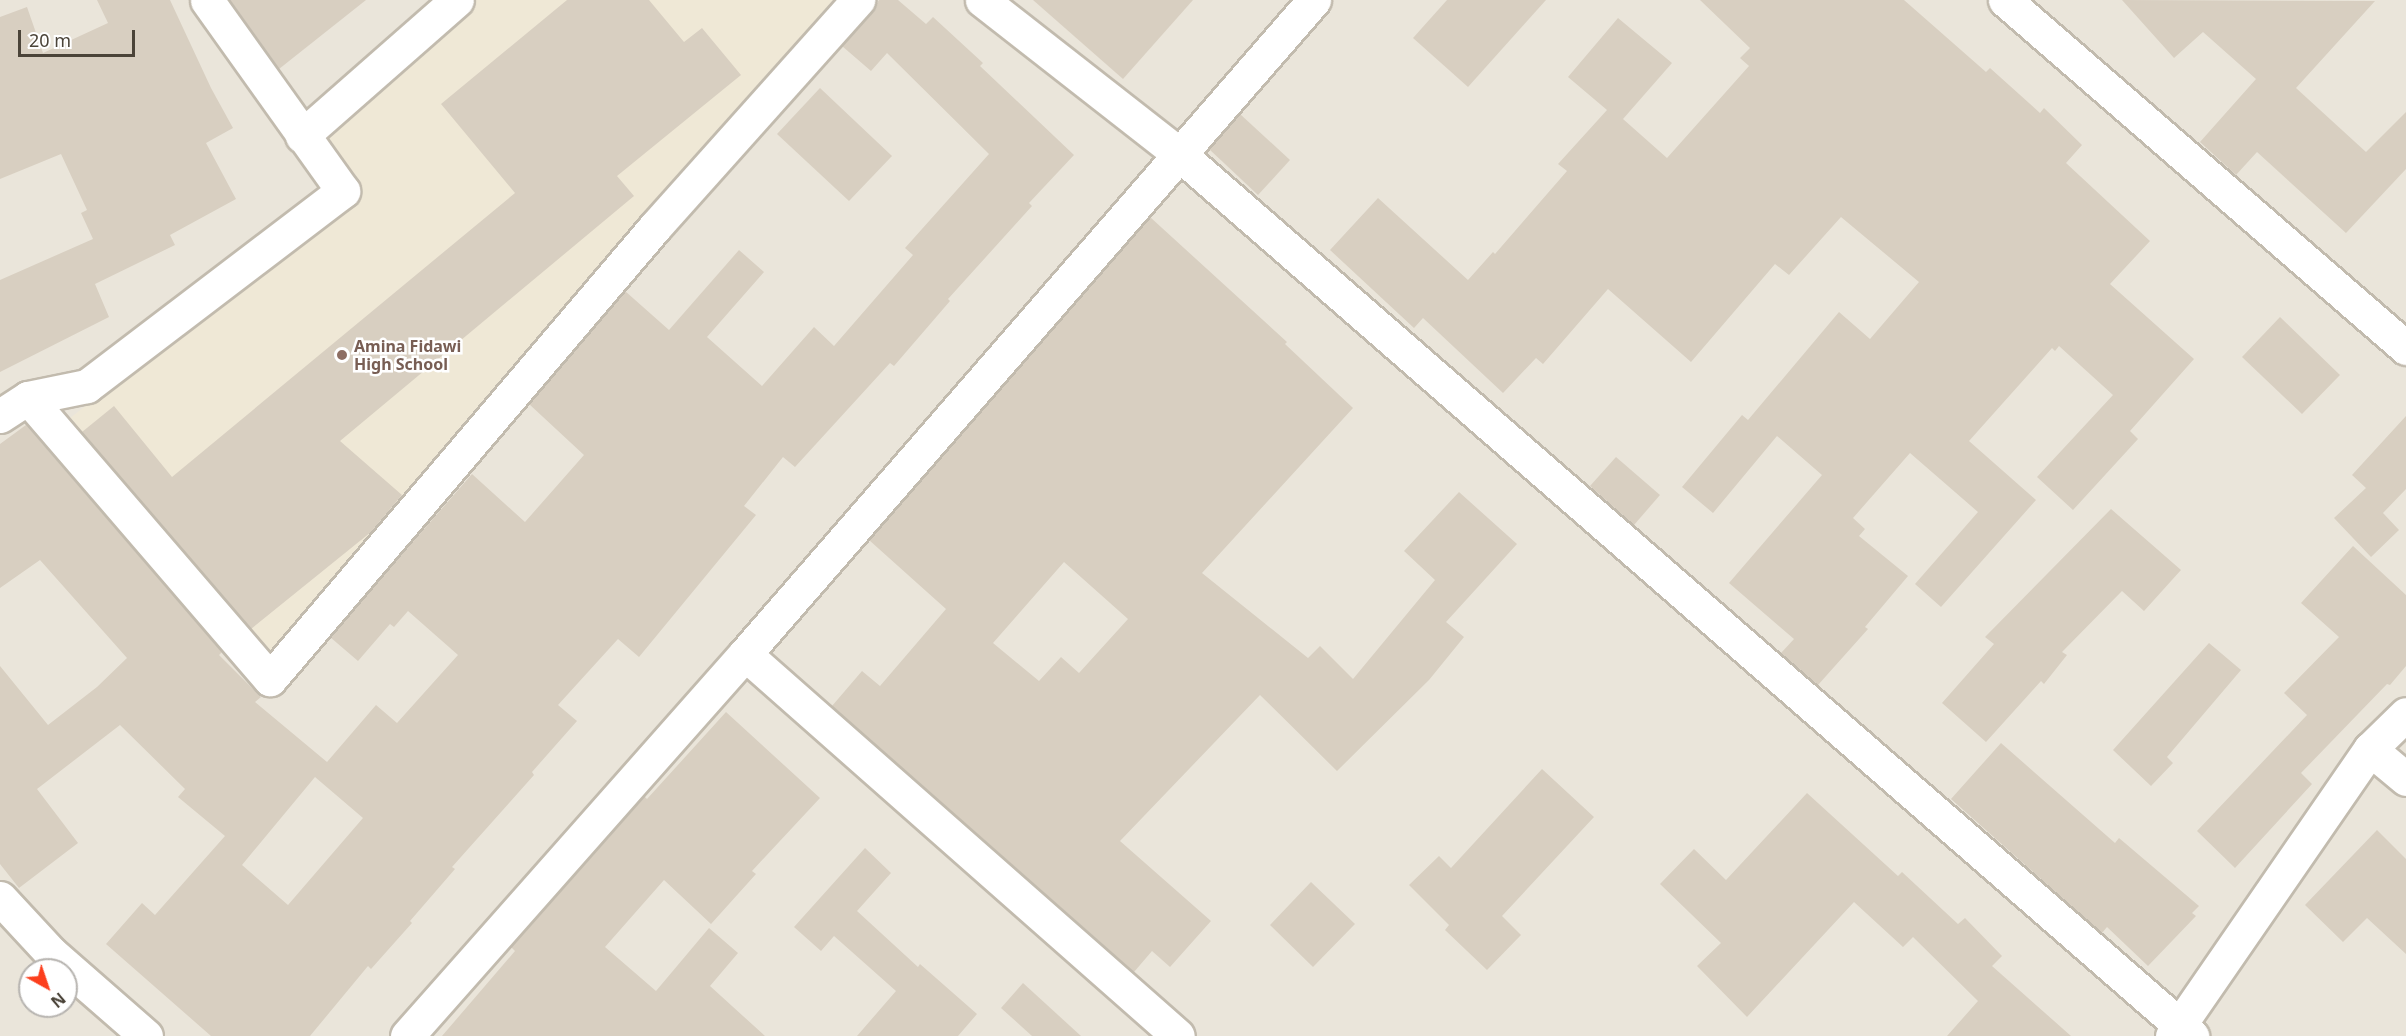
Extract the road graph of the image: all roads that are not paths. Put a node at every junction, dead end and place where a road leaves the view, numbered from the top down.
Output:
1 (207, 0) edge
2 (457, 0) edge
3 (858, 0) edge
4 (982, 0) edge
5 (1314, 0) edge
6 (2006, 0) edge
7 (302, 136) junction
8 (1178, 153) junction
9 (2406, 348) edge
10 (28, 398) junction
11 (0, 416) edge
12 (745, 654) junction
13 (2406, 714) edge
14 (2370, 749) junction
15 (2406, 779) edge
16 (0, 898) edge
17 (2181, 1032) edge
18 (146, 1036) edge
19 (407, 1036) edge
20 (1178, 1036) edge

1 - 7 street
2 - 7 street
3 - 10 street
4 - 8 street
5 - 8 street
6 - 9 street
7 - 10 street
8 - 12 street
8 - 17 street
10 - 11 street
12 - 19 street
12 - 20 street
13 - 14 street
14 - 15 street
14 - 17 street
16 - 18 street

